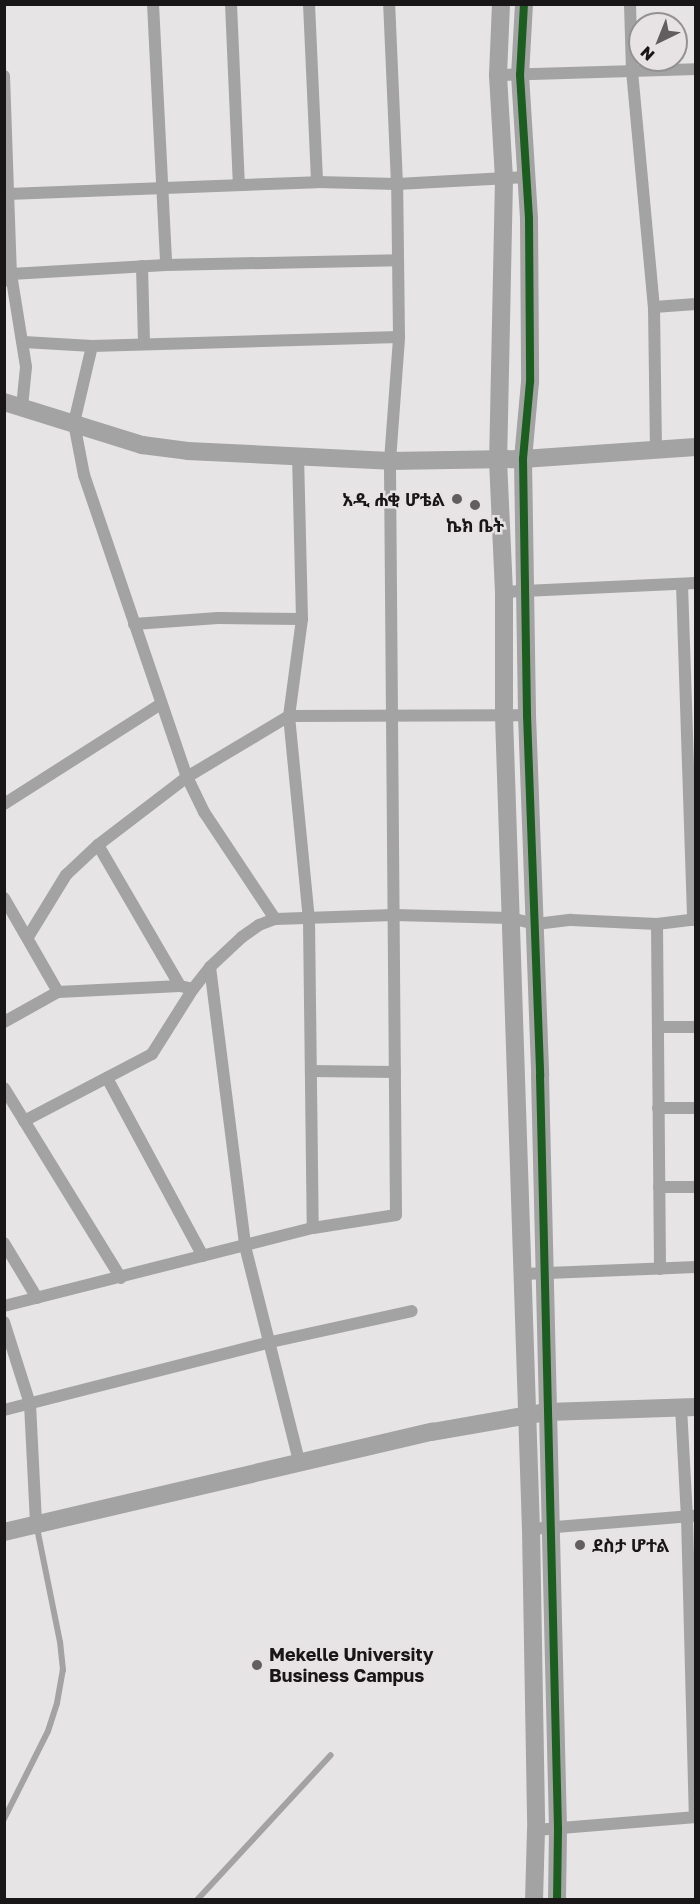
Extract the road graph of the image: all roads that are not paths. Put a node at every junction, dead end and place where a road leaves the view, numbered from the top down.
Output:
1 (153, 4) edge
2 (231, 4) edge
3 (309, 4) edge
4 (389, 4) edge
5 (501, 4) edge
6 (524, 4) edge
7 (628, 71) edge
8 (632, 72) edge
9 (498, 75) junction
10 (520, 75) junction
11 (4, 76) edge
12 (5, 166) edge
13 (527, 177) junction
14 (504, 179) junction
15 (317, 183) junction
16 (397, 184) junction
17 (239, 185) junction
18 (161, 187) junction
19 (8, 194) junction
20 (398, 260) junction
21 (166, 265) junction
22 (142, 266) junction
23 (8, 277) edge
24 (696, 304) edge
25 (654, 307) junction
26 (399, 337) junction
27 (24, 342) junction
28 (144, 344) junction
29 (92, 346) junction
30 (13, 404) edge
31 (74, 423) junction
32 (696, 447) edge
33 (656, 448) junction
34 (298, 455) junction
35 (523, 459) junction
36 (498, 460) junction
37 (390, 461) junction
38 (696, 583) edge
39 (682, 584) junction
40 (527, 590) junction
41 (504, 592) junction
42 (302, 619) junction
43 (134, 624) junction
44 (690, 662) edge
45 (161, 704) junction
46 (527, 715) junction
47 (289, 716) junction
48 (392, 716) junction
49 (504, 716) junction
50 (691, 736) edge
51 (187, 777) junction
52 (4, 804) edge
53 (692, 814) edge
54 (98, 845) junction
55 (4, 898) edge
56 (394, 915) junction
57 (510, 918) junction
58 (274, 919) junction
59 (309, 920) junction
60 (694, 920) edge
61 (536, 924) junction
62 (657, 924) junction
63 (28, 937) junction
64 (210, 967) junction
65 (180, 986) junction
66 (193, 989) junction
67 (58, 992) junction
68 (4, 1022) edge
69 (658, 1027) junction
70 (696, 1027) edge
71 (311, 1071) junction
72 (395, 1072) junction
73 (516, 1075) junction
74 (540, 1076) junction
75 (107, 1078) junction
76 (4, 1088) edge
77 (658, 1108) junction
78 (696, 1108) edge
79 (24, 1121) junction
80 (659, 1187) junction
81 (696, 1187) edge
82 (313, 1228) junction
83 (4, 1243) edge
84 (245, 1246) junction
85 (203, 1256) junction
86 (696, 1267) edge
87 (660, 1269) junction
88 (544, 1273) junction
89 (523, 1274) junction
90 (121, 1278) junction
91 (37, 1298) junction
92 (4, 1306) edge
93 (412, 1311) dead end
94 (4, 1322) edge
95 (271, 1342) junction
96 (30, 1404) junction
97 (688, 1407) edge
98 (4, 1410) edge
99 (547, 1412) junction
100 (526, 1416) junction
101 (299, 1461) junction
102 (691, 1517) edge
103 (36, 1524) junction
104 (531, 1529) junction
105 (551, 1529) junction
106 (4, 1532) edge
107 (331, 1755) dead end
108 (695, 1817) edge
109 (4, 1819) edge
110 (558, 1829) junction
111 (536, 1830) junction
112 (197, 1899) edge
113 (534, 1899) edge
114 (557, 1899) edge

1 - 18 street
2 - 17 street
3 - 15 street
4 - 16 street
5 - 9 street
6 - 10 street
7 - 10 street
8 - 25 street
9 - 10 street
9 - 14 street
10 - 13 street
11 - 12 street
12 - 19 street
13 - 14 street
13 - 35 street
14 - 16 street
14 - 36 street
15 - 16 street
15 - 17 street
16 - 20 street
17 - 18 street
18 - 19 street
18 - 21 street
19 - 23 street
20 - 21 street
20 - 26 street
21 - 22 street
22 - 23 street
22 - 28 street
23 - 27 street
24 - 25 street
25 - 33 street
26 - 28 street
26 - 37 street
27 - 29 street
27 - 30 street
28 - 29 street
29 - 31 street
30 - 31 street
31 - 34 street
31 - 43 street
32 - 33 street
33 - 35 street
34 - 37 street
34 - 42 street
35 - 36 street
35 - 40 street
36 - 37 street
36 - 41 street
37 - 48 street
38 - 39 street
39 - 40 street
39 - 44 street
40 - 41 street
40 - 46 street
41 - 49 street
42 - 43 street
42 - 47 street
43 - 45 street
44 - 50 street
45 - 51 street
45 - 52 street
46 - 49 street
46 - 61 street
47 - 48 street
47 - 51 street
47 - 59 street
48 - 49 street
48 - 56 street
49 - 57 street
50 - 53 street
51 - 54 street
51 - 58 street
53 - 60 street
54 - 63 street
54 - 65 street
55 - 63 street
56 - 57 street
56 - 59 street
56 - 72 street
57 - 61 street
57 - 73 street
58 - 59 street
58 - 64 street
59 - 71 street
60 - 62 street
61 - 62 street
61 - 74 street
62 - 69 street
63 - 67 street
64 - 66 street
64 - 84 street
65 - 66 street
65 - 67 street
66 - 75 street
67 - 68 street
69 - 70 street
69 - 77 street
71 - 72 street
71 - 82 street
72 - 82 street
73 - 74 street
73 - 89 street
74 - 88 street
75 - 79 street
75 - 85 street
76 - 79 street
77 - 78 street
77 - 80 street
79 - 90 street
80 - 81 street
80 - 87 street
82 - 84 street
83 - 91 street
84 - 85 street
84 - 95 street
85 - 90 street
86 - 87 street
87 - 88 street
88 - 89 street
88 - 99 street
89 - 100 street
90 - 91 street
91 - 92 street
93 - 95 street
94 - 96 street
95 - 96 street
95 - 101 street
96 - 98 street
96 - 103 street
97 - 99 street
97 - 102 street
99 - 100 street
99 - 105 street
100 - 101 street
100 - 104 street
101 - 103 street
102 - 105 street
102 - 108 street
103 - 106 street
103 - 109 lane
104 - 105 street
104 - 111 street
105 - 110 street
107 - 112 lane
108 - 110 street
110 - 111 street
110 - 114 street
111 - 113 street

